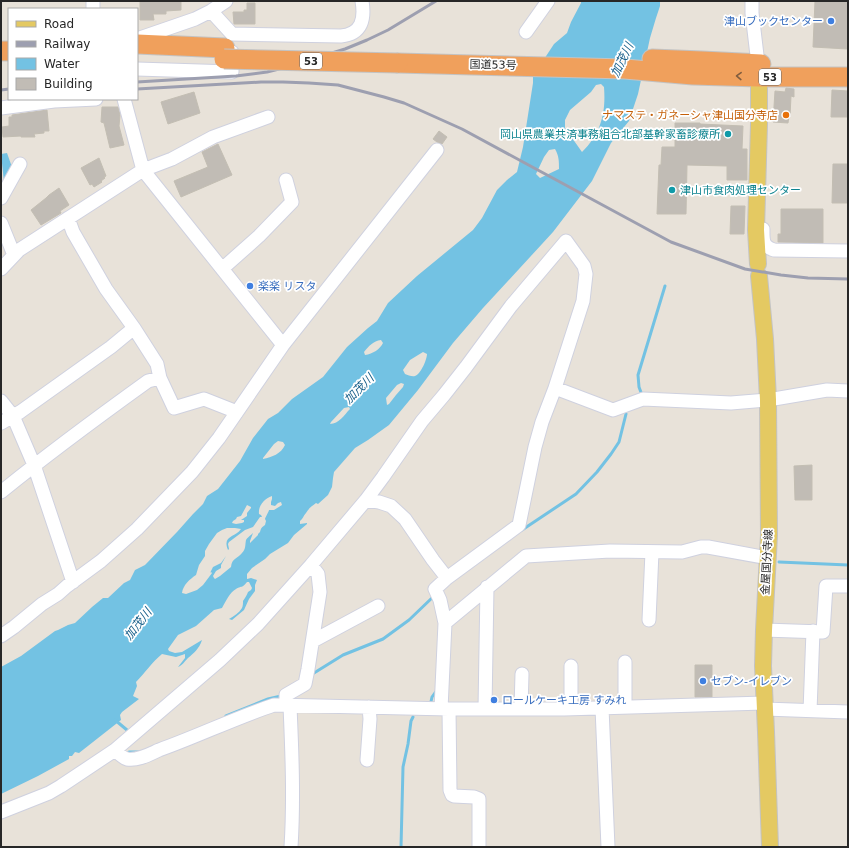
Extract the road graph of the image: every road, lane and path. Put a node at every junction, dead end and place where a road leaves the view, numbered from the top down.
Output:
1 (226, 1) edge
2 (362, 1) edge
3 (548, 1) edge
4 (752, 1) edge
5 (211, 11) junction
6 (526, 32) dead end
7 (138, 39) edge
8 (138, 44) edge
9 (227, 47) junction
10 (138, 56) edge
11 (848, 65) edge
12 (138, 69) edge
13 (759, 70) junction
14 (848, 77) edge
15 (75, 100) edge
16 (124, 100) edge
17 (1, 108) edge
18 (268, 117) dead end
19 (437, 150) dead end
20 (758, 160) junction
21 (20, 164) dead end
22 (143, 170) junction
23 (286, 180) dead end
24 (1, 198) edge
25 (68, 218) junction
26 (1, 223) edge
27 (848, 251) edge
28 (14, 255) junction
29 (1, 269) edge
30 (222, 269) junction
31 (134, 328) junction
32 (283, 345) junction
33 (160, 378) junction
34 (556, 388) junction
35 (848, 391) edge
36 (768, 400) junction
37 (1, 401) edge
38 (237, 412) junction
39 (12, 416) junction
40 (1, 423) edge
41 (34, 465) junction
42 (1, 492) edge
43 (366, 500) junction
44 (652, 552) junction
45 (768, 558) junction
46 (311, 564) junction
47 (447, 578) junction
48 (72, 582) junction
49 (848, 586) edge
50 (488, 588) junction
51 (378, 606) dead end
52 (649, 620) dead end
53 (444, 623) junction
54 (764, 630) junction
55 (813, 631) junction
56 (1, 636) edge
57 (312, 641) junction
58 (625, 662) dead end
59 (571, 666) dead end
60 (522, 674) dead end
61 (288, 705) junction
62 (765, 706) junction
63 (369, 707) junction
64 (602, 708) junction
65 (625, 708) junction
66 (445, 709) junction
67 (485, 709) junction
68 (521, 709) junction
69 (571, 709) junction
70 (810, 711) junction
71 (848, 712) edge
72 (115, 750) junction
73 (367, 760) dead end
74 (1, 812) edge
75 (291, 847) edge
76 (479, 847) edge
77 (608, 847) edge
78 (770, 847) edge

1 - 5 street
2 - 9 street
3 - 6 street
4 - 13 street
5 - 7 street
5 - 9 street
8 - 9 highway, 国道53号 / 53
9 - 10 highway, 国道53号 / 53
9 - 12 street
9 - 13 highway, 国道53号 / 53
11 - 13 highway, 国道53号 / 53
13 - 14 highway, 国道53号 / 53
13 - 20 main road, 金屋国分寺線
15 - 17 street
16 - 22 street
18 - 22 street
19 - 32 street
20 - 27 street
20 - 36 main road, 金屋国分寺線
21 - 24 street
22 - 25 street
22 - 30 street
23 - 30 street
25 - 28 street
25 - 31 street
26 - 28 street
28 - 29 street
30 - 32 street
31 - 33 street
31 - 39 street
32 - 38 street
33 - 38 street
33 - 41 street
34 - 36 street
34 - 43 street
34 - 47 street
35 - 36 street
36 - 45 main road, 金屋国分寺線
37 - 39 street
38 - 48 street
39 - 40 street
39 - 41 street
41 - 42 street
41 - 48 street
43 - 46 street
43 - 47 street
44 - 45 street
44 - 50 street
44 - 52 street
45 - 54 main road, 金屋国分寺線
46 - 57 street
46 - 72 street
47 - 53 street
48 - 56 street
49 - 55 street
50 - 53 street
50 - 67 street
51 - 57 street
53 - 66 street
54 - 55 street
54 - 62 main road, 金屋国分寺線
55 - 70 street
57 - 61 street
58 - 65 street
59 - 69 street
60 - 68 street
61 - 63 street
61 - 72 street
61 - 75 street
62 - 65 street
62 - 70 street
62 - 78 main road, 金屋国分寺線
63 - 66 street
63 - 73 street
64 - 65 street
64 - 69 street
64 - 77 street
66 - 67 street
66 - 76 street
67 - 68 street
68 - 69 street
70 - 71 street
72 - 74 street

